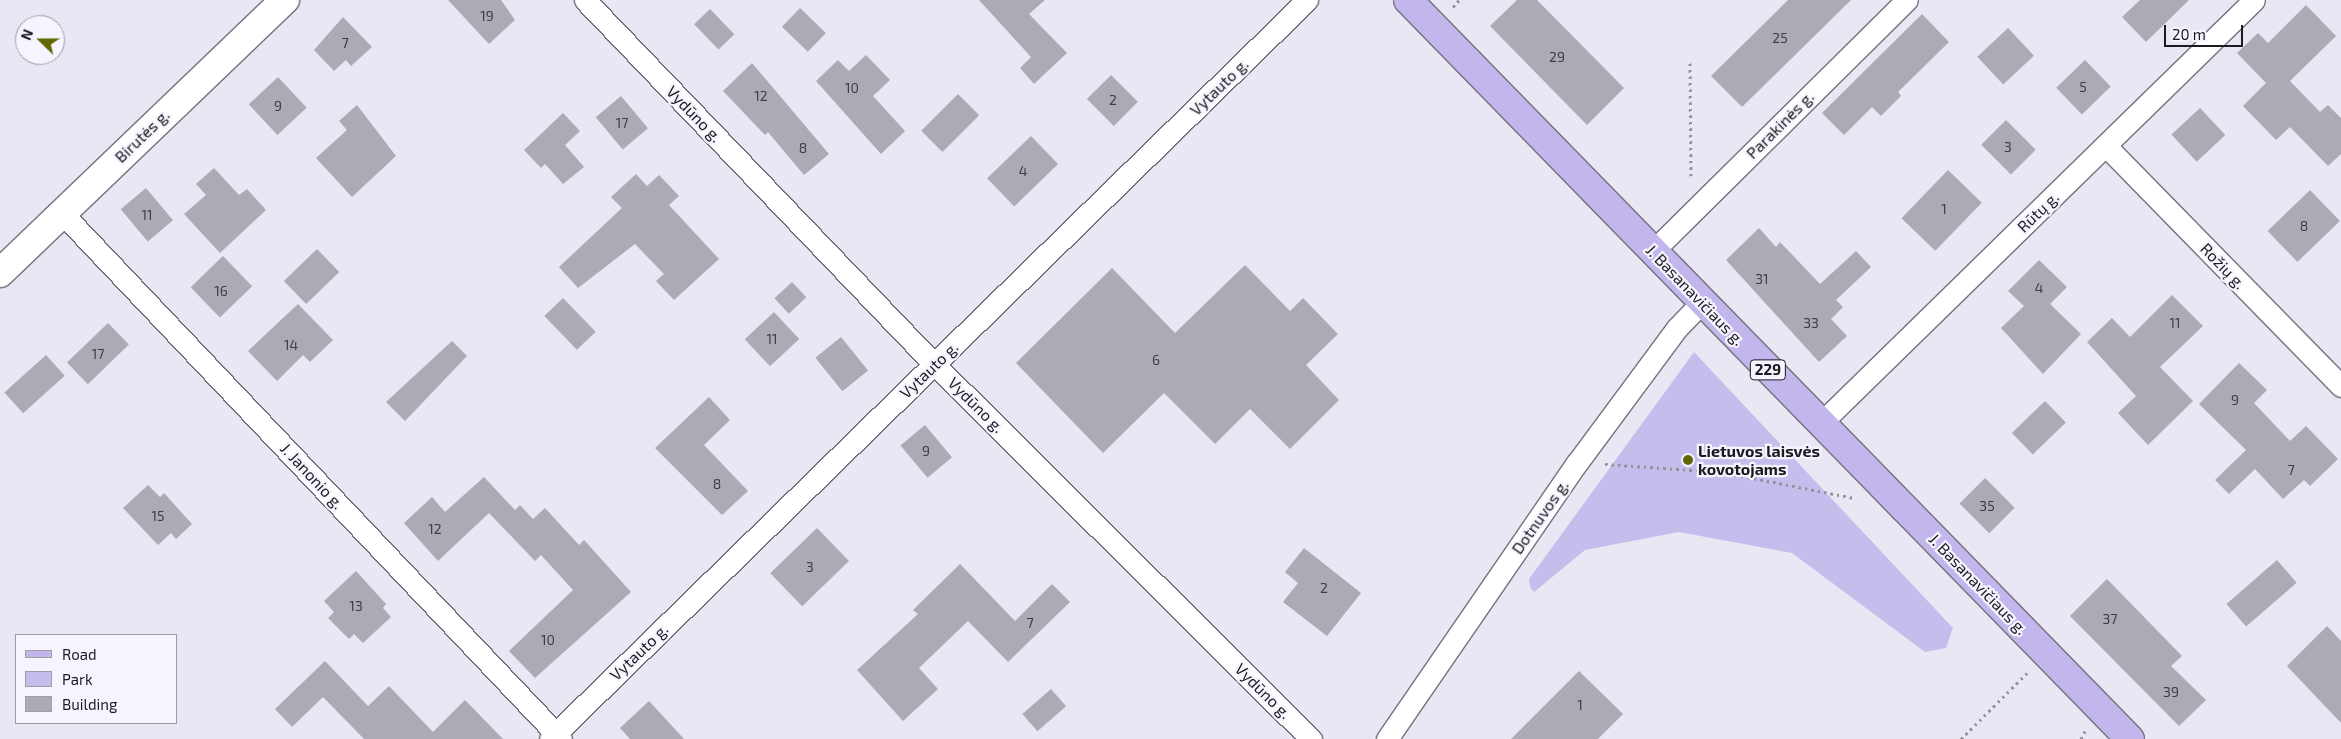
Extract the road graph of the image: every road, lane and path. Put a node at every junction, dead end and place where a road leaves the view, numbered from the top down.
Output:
1 (285, 0) edge
2 (585, 0) edge
3 (1307, 0) edge
4 (1408, 0) edge
5 (1908, 0) edge
6 (2254, 0) edge
7 (1690, 63) dead end
8 (2106, 146) junction
9 (62, 213) junction
10 (1691, 214) junction
11 (1653, 251) junction
12 (0, 273) edge
13 (1702, 302) junction
14 (934, 364) junction
15 (2341, 386) edge
16 (1821, 423) junction
17 (1577, 463) junction
18 (1858, 499) dead end
19 (2046, 654) junction
20 (556, 737) edge
21 (1311, 739) edge
22 (1387, 739) edge
23 (1962, 739) edge
24 (2130, 739) edge

1 - 9 street, Birutės g.
2 - 14 street, Vydūno g.
3 - 14 street, Vytauto g.
4 - 11 main road, J. Basanavičiaus g. / 229
5 - 10 street, Parakinės g.
6 - 8 street, Rūtų g.
7 - 10 path
8 - 15 street, Rožių g.
8 - 16 street, Rūtų g.
9 - 12 street, Birutės g.
9 - 20 street, J. Janonio g.
10 - 11 street, Parakinės g.
11 - 13 main road, J. Basanavičiaus g. / 229
13 - 16 main road, J. Basanavičiaus g. / 229
13 - 17 street, Dotnuvos g.
14 - 20 street, Vytauto g.
14 - 21 street, Vydūno g.
16 - 19 main road, J. Basanavičiaus g. / 229
17 - 18 path
17 - 22 street, Dotnuvos g.
19 - 23 path
19 - 24 main road, J. Basanavičiaus g. / 229

